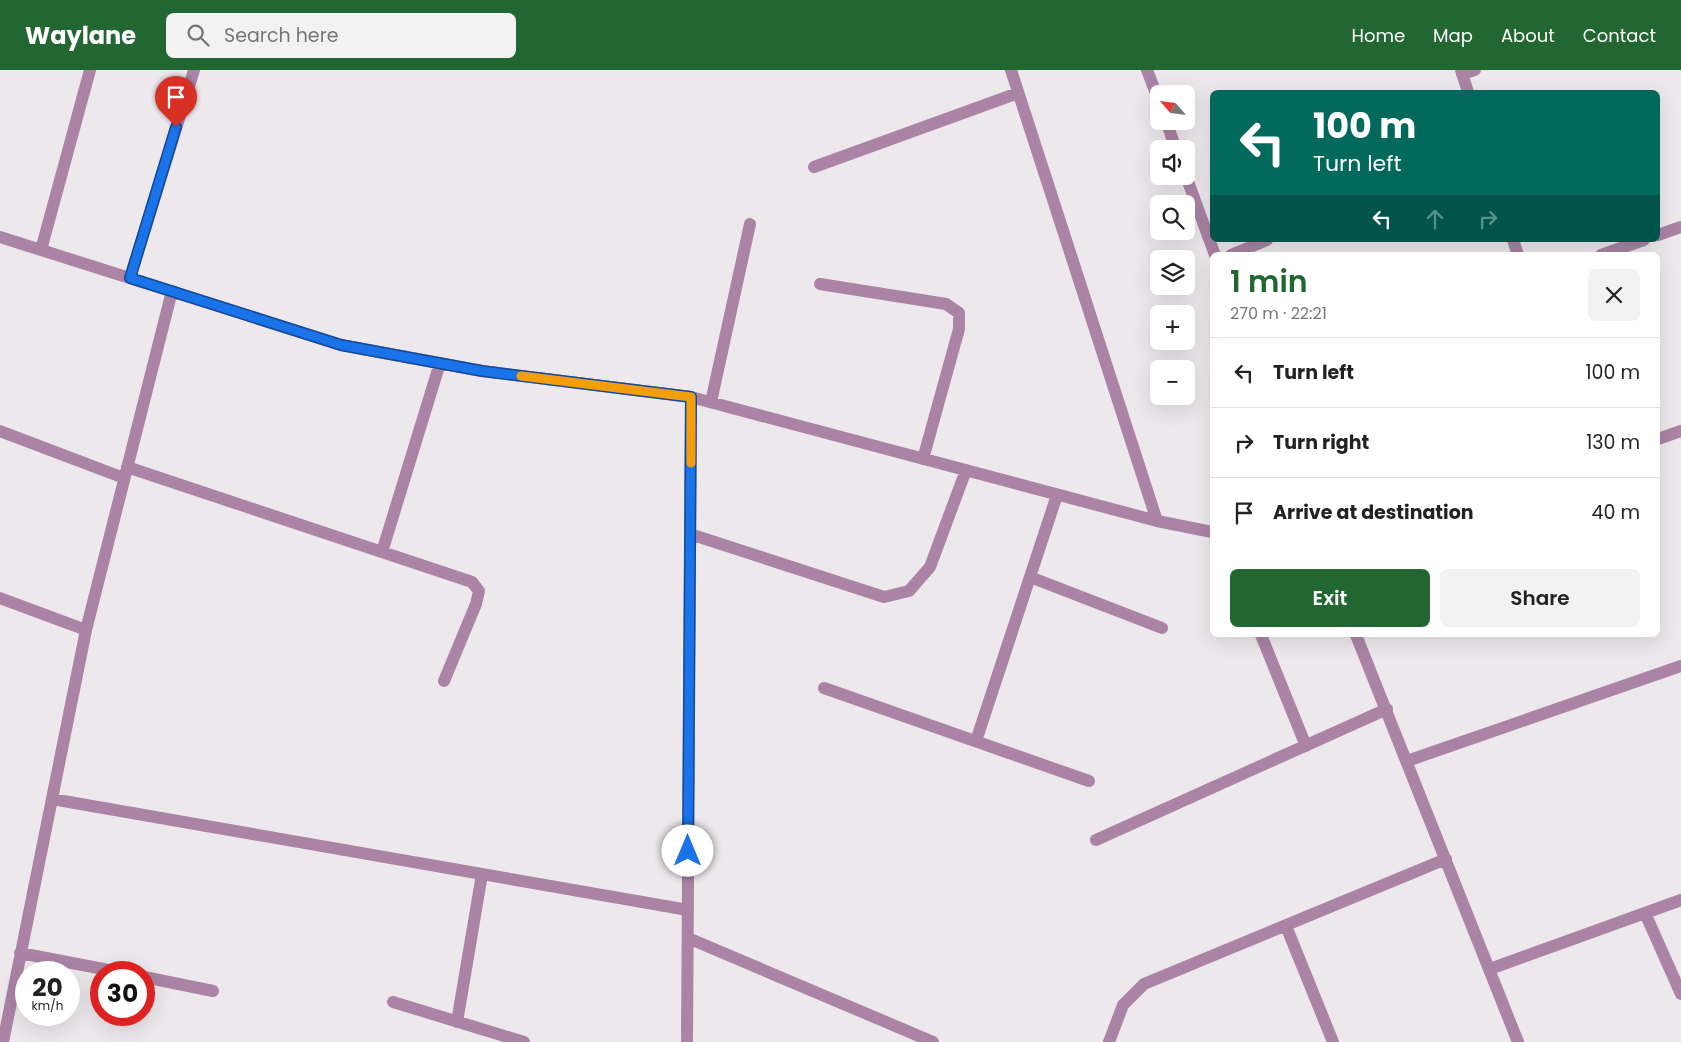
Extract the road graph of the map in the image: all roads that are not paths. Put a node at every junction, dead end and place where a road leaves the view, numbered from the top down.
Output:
1 (90, 70) edge
2 (194, 70) edge
3 (1011, 70) edge
4 (1148, 70) edge
5 (1466, 71) edge
6 (1153, 85) edge
7 (1468, 90) edge
8 (1018, 93) junction
9 (814, 166) dead end
10 (1189, 185) edge
11 (750, 224) dead end
12 (1681, 227) edge
13 (1660, 235) edge
14 (0, 237) edge
15 (1210, 241) edge
16 (1262, 242) edge
17 (1638, 242) edge
18 (42, 250) junction
19 (1238, 252) edge
20 (1610, 252) edge
21 (130, 278) junction
22 (820, 284) dead end
23 (172, 291) junction
24 (440, 363) junction
25 (691, 397) junction
26 (711, 402) junction
27 (1681, 430) edge
28 (0, 431) edge
29 (1660, 438) edge
30 (923, 459) junction
31 (966, 470) junction
32 (126, 473) junction
33 (1057, 495) junction
34 (1157, 521) junction
35 (1210, 532) edge
36 (690, 534) junction
37 (382, 552) junction
38 (1030, 577) junction
39 (0, 598) edge
40 (1162, 628) dead end
41 (86, 630) junction
42 (1262, 637) edge
43 (1357, 637) edge
44 (1681, 666) edge
45 (444, 681) dead end
46 (824, 688) dead end
47 (1387, 709) junction
48 (976, 741) junction
49 (1306, 746) junction
50 (1407, 761) junction
51 (1089, 781) dead end
52 (52, 799) junction
53 (1096, 840) dead end
54 (1446, 859) junction
55 (482, 874) junction
56 (1681, 900) edge
57 (688, 910) junction
58 (1645, 913) junction
59 (1286, 926) junction
60 (688, 938) junction
61 (20, 953) junction
62 (90, 966) edge
63 (1490, 970) junction
64 (155, 979) edge
65 (213, 991) dead end
66 (1681, 994) edge
67 (393, 1002) dead end
68 (457, 1022) junction
69 (3, 1033) edge
70 (524, 1042) edge
71 (687, 1042) edge
72 (932, 1042) edge
73 (1109, 1042) edge
74 (1332, 1042) edge
75 (1518, 1042) edge

1 - 18 street
2 - 21 street
3 - 8 street
4 - 6 street
5 - 7 street
8 - 9 street
8 - 34 street
10 - 15 street
11 - 26 street
12 - 13 street
14 - 18 street
16 - 19 street
17 - 20 street
18 - 21 street
21 - 23 street
22 - 30 street
23 - 24 street
23 - 32 street
24 - 25 street
24 - 37 street
25 - 26 street
25 - 36 street
26 - 30 street
27 - 29 street
28 - 32 street
30 - 31 street
31 - 33 street
31 - 36 street
32 - 37 street
32 - 41 street
33 - 34 street
33 - 38 street
34 - 35 street
36 - 57 street
37 - 45 street
38 - 40 street
38 - 48 street
39 - 41 street
41 - 52 street
42 - 49 street
43 - 47 street
44 - 50 street
46 - 48 street
47 - 49 street
47 - 50 street
48 - 51 street
49 - 53 street
50 - 54 street
52 - 55 street
52 - 61 street
54 - 59 street
54 - 63 street
55 - 57 street
55 - 68 street
56 - 58 street
57 - 60 street
58 - 63 street
58 - 66 street
59 - 73 street
59 - 74 street
60 - 71 street
60 - 72 street
61 - 62 street
61 - 69 street
63 - 75 street
64 - 65 street
67 - 68 street
68 - 70 street

